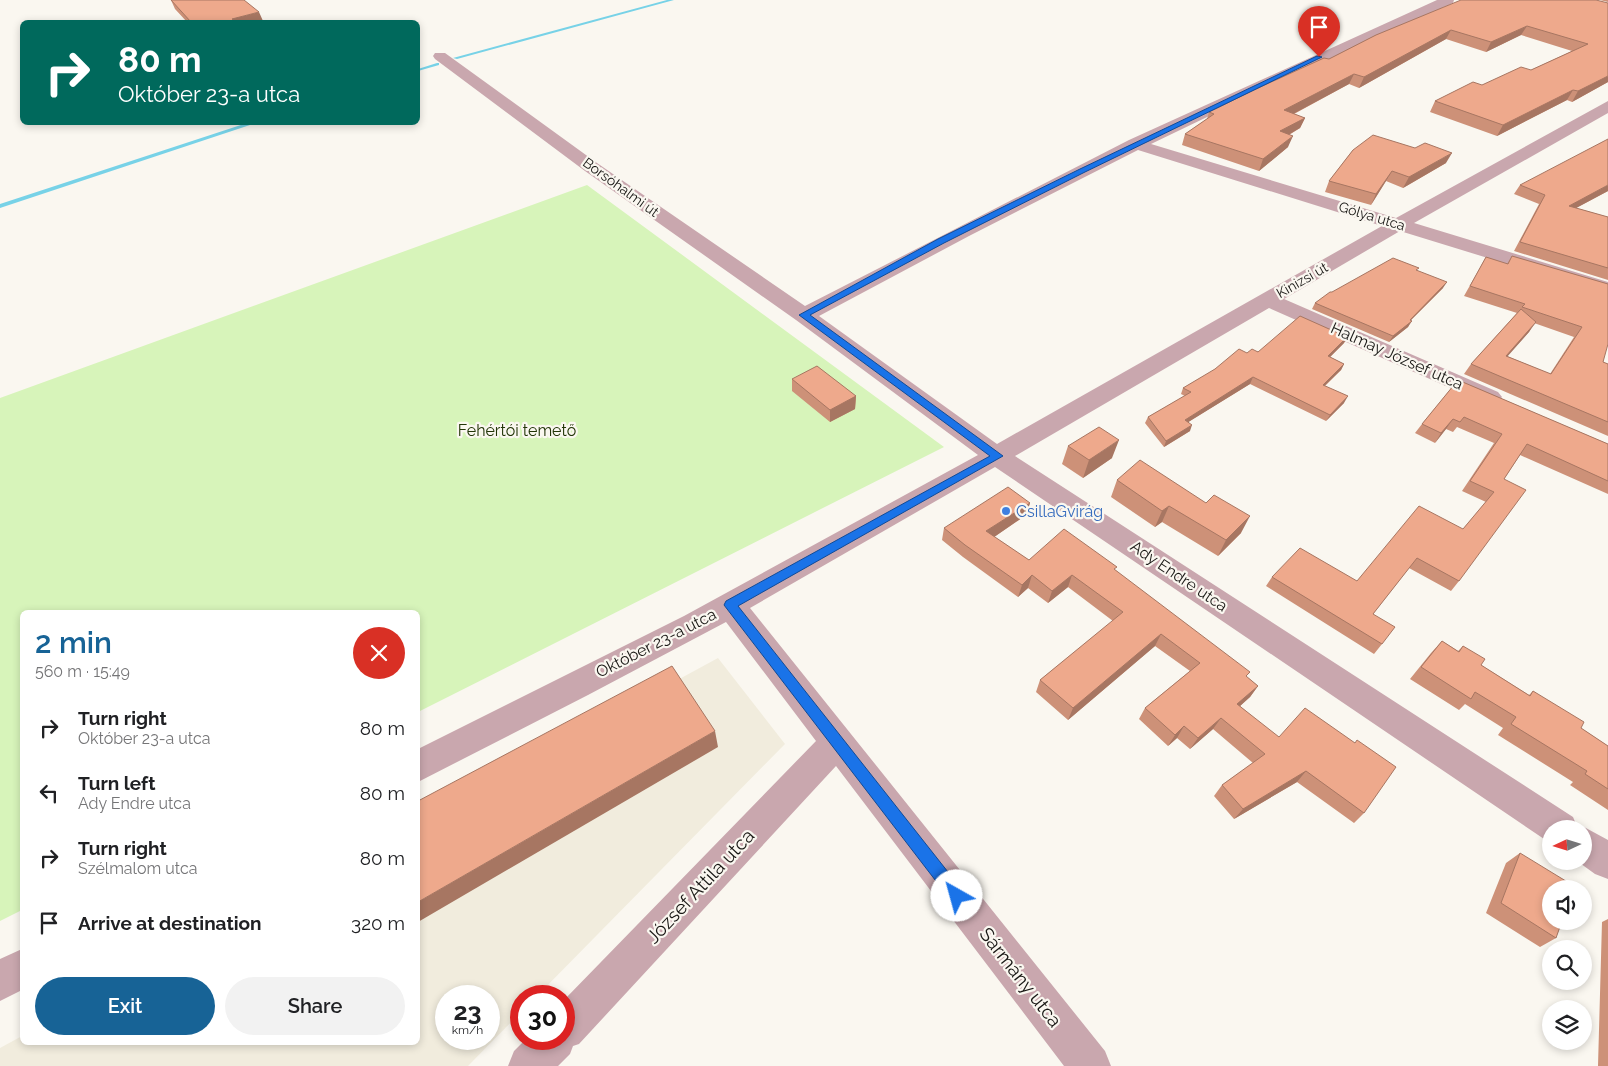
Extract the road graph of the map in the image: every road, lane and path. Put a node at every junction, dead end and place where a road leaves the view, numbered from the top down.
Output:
1 (1448, 0) edge
2 (440, 56) dead end
3 (1608, 106) edge
4 (1136, 144) junction
5 (1397, 224) junction
6 (1608, 289) edge
7 (1268, 300) junction
8 (804, 315) junction
9 (1509, 405) edge
10 (997, 456) junction
11 (730, 605) junction
12 (837, 742) junction
13 (420, 765) edge
14 (1546, 820) edge
15 (1592, 850) edge
16 (1608, 861) edge
17 (20, 970) edge
18 (0, 981) edge
19 (575, 1017) edge
20 (544, 1050) edge
21 (529, 1066) edge
22 (1090, 1066) edge

1 - 4 street
2 - 8 street, Borsóhalmi út
3 - 5 street, Kinizsi út
4 - 5 street, Gólya utca
4 - 8 street
5 - 6 street, Gólya utca
5 - 7 street, Kinizsi út
7 - 9 street, Halmay József utca
7 - 10 street, Kinizsi út
8 - 10 street, Ady Endre utca
10 - 11 street, Október 23-a utca
10 - 14 street, Ady Endre utca
11 - 12 street, Sármány utca
11 - 13 street, Október 23-a utca
12 - 19 street, József Attila utca
12 - 22 street, Sármány utca
15 - 16 street
17 - 18 street
20 - 21 street

